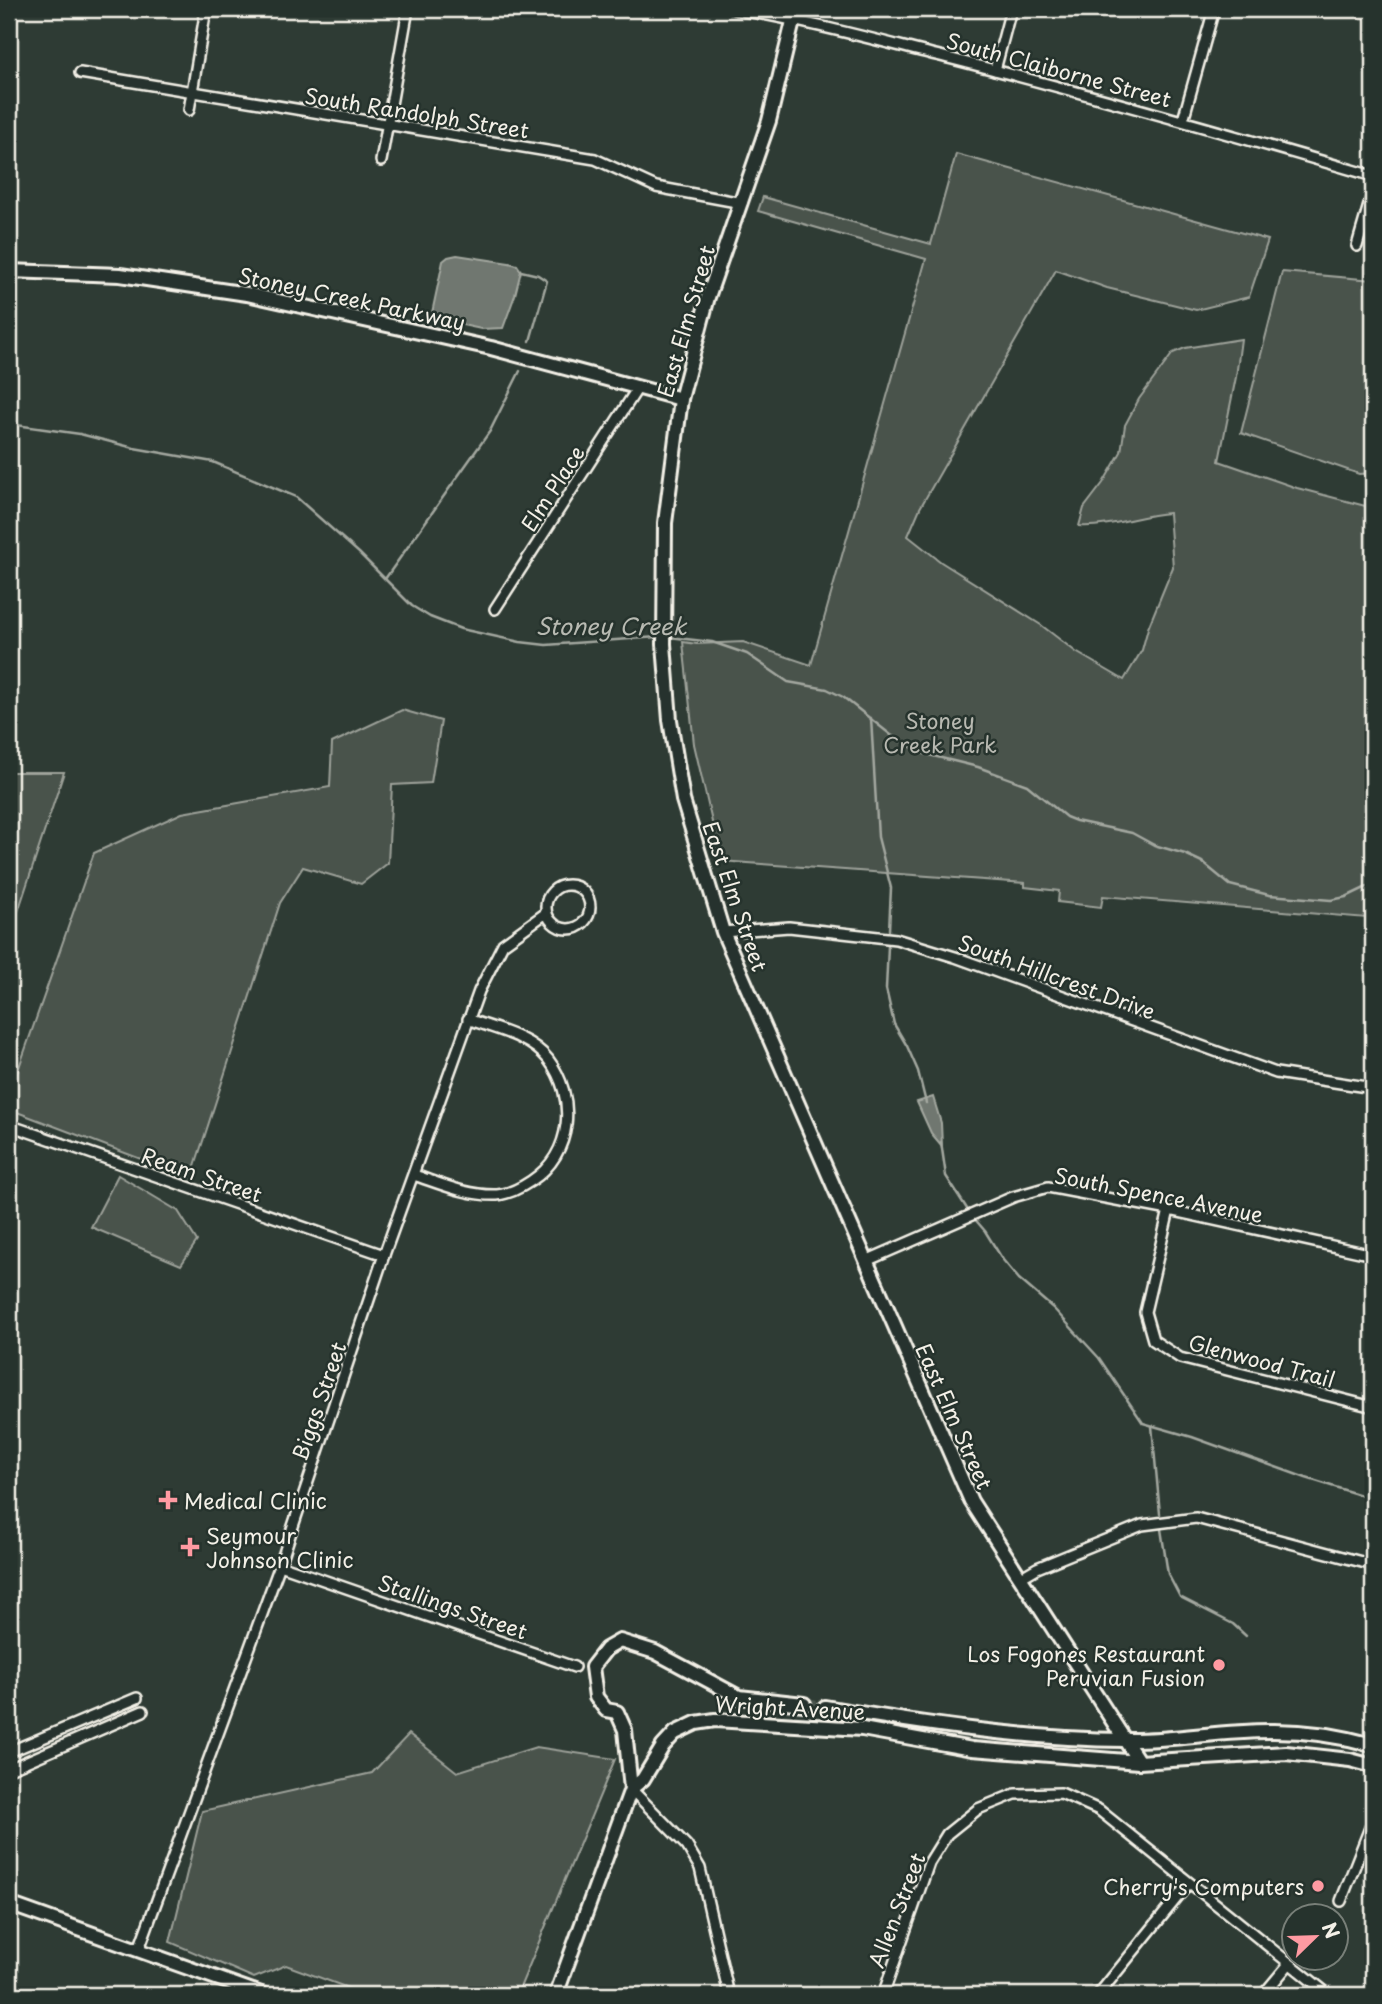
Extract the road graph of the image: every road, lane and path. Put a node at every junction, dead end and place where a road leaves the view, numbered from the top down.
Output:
1 (206, 9) edge
2 (408, 9) edge
3 (734, 9) edge
4 (1011, 9) edge
5 (1214, 9) edge
6 (795, 14) edge
7 (995, 70) junction
8 (80, 73) dead end
9 (193, 92) junction
10 (190, 110) dead end
11 (1183, 120) junction
12 (387, 124) junction
13 (381, 161) dead end
14 (1373, 176) edge
15 (1373, 191) edge
16 (742, 203) junction
17 (1357, 246) dead end
18 (9, 271) edge
19 (639, 386) junction
20 (681, 399) junction
21 (495, 609) dead end
22 (546, 913) junction
23 (723, 932) junction
24 (468, 1019) junction
25 (1373, 1088) edge
26 (9, 1125) edge
27 (414, 1175) junction
28 (1169, 1210) junction
29 (384, 1255) junction
30 (1373, 1255) edge
31 (866, 1261) junction
32 (1373, 1407) edge
33 (280, 1565) junction
34 (1373, 1565) edge
35 (1020, 1578) junction
36 (575, 1667) dead end
37 (137, 1698) dead end
38 (804, 1704) tunnel mouth
39 (825, 1707) tunnel mouth
40 (143, 1712) dead end
41 (1126, 1740) junction
42 (1373, 1745) edge
43 (9, 1752) edge
44 (1139, 1762) junction
45 (1373, 1766) edge
46 (9, 1769) edge
47 (631, 1789) junction
48 (1373, 1820) edge
49 (1189, 1883) junction
50 (1341, 1901) dead end
51 (9, 1904) edge
52 (139, 1949) junction
53 (1280, 1957) edge
54 (1282, 1972) edge
55 (1299, 1972) edge
56 (264, 1995) edge
57 (556, 1995) edge
58 (729, 1995) edge
59 (883, 1995) edge
60 (1098, 1995) edge
61 (1263, 1995) edge
62 (1329, 1995) edge

1 - 9 street
2 - 12 street
3 - 6 street, South Claiborne Street
4 - 7 street
5 - 11 street
6 - 7 street, South Claiborne Street
6 - 16 street, East Elm Street
7 - 11 street, South Claiborne Street
8 - 9 street, South Randolph Street
9 - 10 street
9 - 12 street, South Randolph Street
11 - 14 street, South Claiborne Street
12 - 13 street
12 - 16 street, South Randolph Street
15 - 17 street
16 - 20 street, East Elm Street
18 - 19 street, Stoney Creek Parkway
19 - 20 street, Stoney Creek Parkway
19 - 21 street, Elm Place
20 - 23 street, East Elm Street
22 - 22 street
22 - 24 street, Biggs Street
23 - 25 street, South Hillcrest Drive
23 - 31 street, East Elm Street
24 - 27 street, Biggs Street
24 - 27 street
26 - 29 street, Ream Street
27 - 29 street, Biggs Street
28 - 30 street, South Spence Avenue
28 - 31 street, South Spence Avenue
28 - 32 street, Glenwood Trail
29 - 33 street, Biggs Street
31 - 35 street, East Elm Street
33 - 36 street, Stallings Street
33 - 52 street, Biggs Street
34 - 35 street
35 - 41 street, East Elm Street
37 - 43 street
38 - 47 street, Wright Avenue
39 - 41 street, Wright Avenue
40 - 46 street
41 - 42 street, Wright Avenue
41 - 44 street, East Elm Street
44 - 45 street, Wright Avenue
44 - 47 street, Wright Avenue
47 - 57 street
47 - 58 street
48 - 50 street
49 - 53 street
49 - 59 street, Allen Street
49 - 60 street
51 - 52 street
52 - 56 street
54 - 61 street
55 - 62 street

